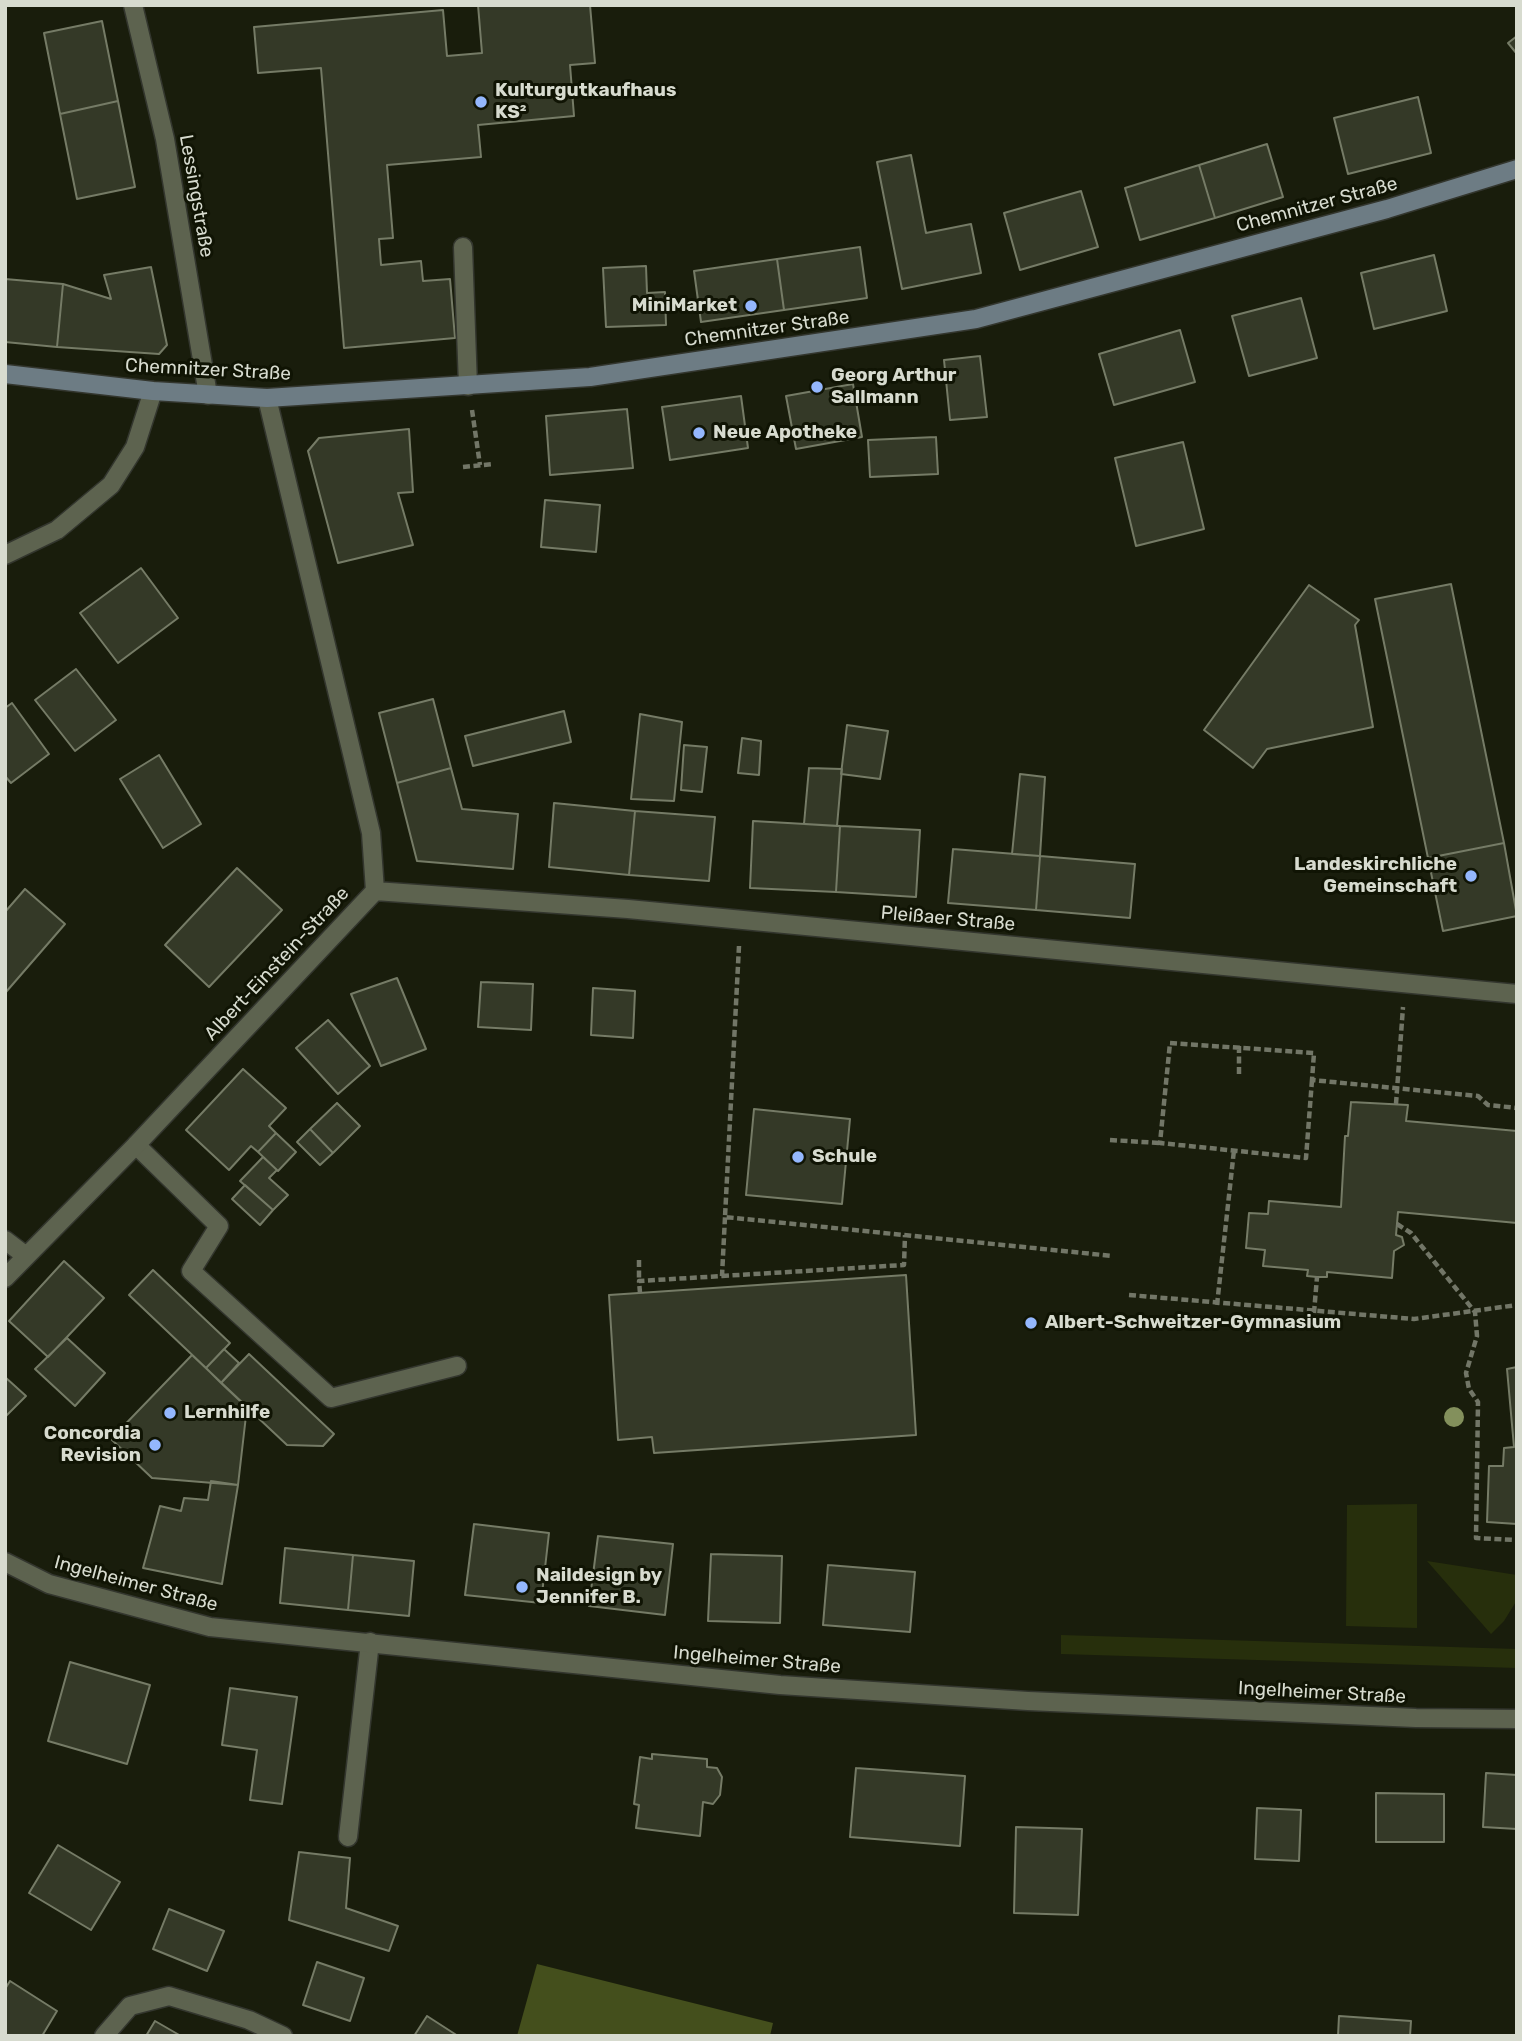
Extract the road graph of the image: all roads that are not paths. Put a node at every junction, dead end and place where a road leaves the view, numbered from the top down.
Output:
1 (133, 5) edge
2 (1517, 169) edge
3 (463, 247) dead end
4 (5, 374) edge
5 (468, 386) junction
6 (153, 391) junction
7 (208, 395) junction
8 (267, 398) junction
9 (5, 555) edge
10 (375, 891) junction
11 (1517, 994) edge
12 (136, 1145) junction
13 (5, 1240) edge
14 (26, 1256) junction
15 (5, 1279) edge
16 (457, 1366) dead end
17 (5, 1562) edge
18 (370, 1642) junction
19 (1517, 1719) edge
20 (348, 1837) dead end
21 (104, 2036) edge
22 (283, 2036) edge

1 - 7 street, Lessingstraße
2 - 5 street, Chemnitzer Straße
3 - 5 street
4 - 6 street, Chemnitzer Straße
5 - 8 street, Chemnitzer Straße
6 - 7 street, Chemnitzer Straße
6 - 9 street
7 - 8 street, Chemnitzer Straße
8 - 10 street, Albert-Einstein-Straße
10 - 11 street, Pleißaer Straße
10 - 12 street, Albert-Einstein-Straße
12 - 14 street, Albert-Einstein-Straße
12 - 16 street
13 - 14 street
14 - 15 street, Albert-Einstein-Straße
17 - 18 street, Ingelheimer Straße
18 - 19 street, Ingelheimer Straße
18 - 20 street
21 - 22 street

